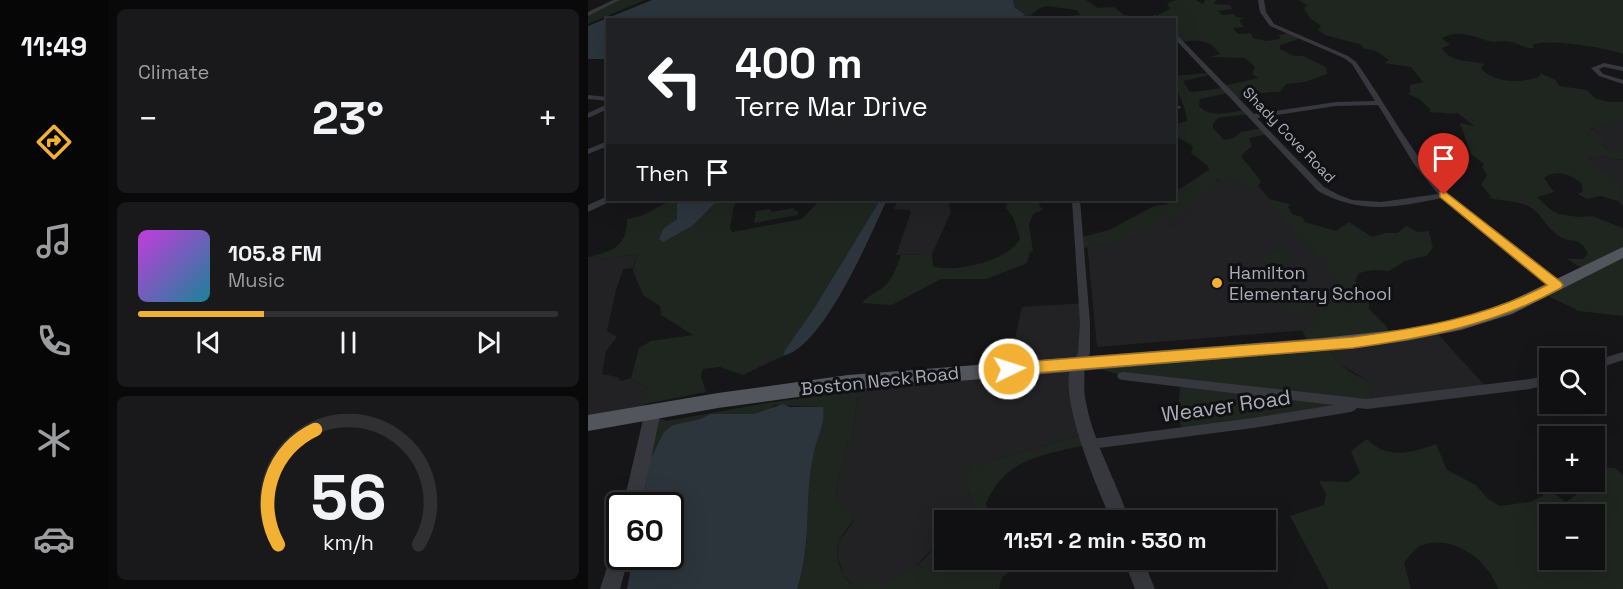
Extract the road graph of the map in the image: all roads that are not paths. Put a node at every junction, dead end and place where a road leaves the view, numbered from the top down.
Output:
1 (617, 0) edge
2 (1261, 0) edge
3 (588, 14) edge
4 (1176, 36) edge
5 (1623, 69) edge
6 (1623, 82) edge
7 (588, 97) edge
8 (606, 99) edge
9 (1379, 103) junction
10 (606, 107) edge
11 (588, 116) edge
12 (1253, 116) junction
13 (606, 144) edge
14 (588, 152) edge
15 (1444, 195) junction
16 (606, 201) edge
17 (1076, 201) edge
18 (588, 209) edge
19 (1623, 252) edge
20 (1556, 285) junction
21 (1623, 356) edge
22 (1605, 362) edge
23 (1078, 364) junction
24 (1123, 376) dead end
25 (1539, 382) edge
26 (1367, 404) junction
27 (653, 411) junction
28 (588, 423) edge
29 (1090, 444) junction
30 (635, 492) edge
31 (1116, 510) edge
32 (616, 570) edge
33 (1138, 570) edge
34 (610, 589) edge
35 (1145, 589) edge

1 - 3 street
2 - 9 street
4 - 12 street, Shady Cove Road
5 - 6 street
7 - 8 street
9 - 12 street
9 - 15 street
10 - 11 street
12 - 15 street, Shady Cove Road
13 - 14 street
15 - 20 street
16 - 18 street
17 - 23 street
19 - 20 main road, Boston Neck Road
20 - 23 main road, Boston Neck Road
21 - 22 street
23 - 27 main road, Boston Neck Road
23 - 29 street
24 - 26 street, Weaver Road
25 - 26 street, Weaver Road
26 - 29 street, Weaver Road
27 - 28 main road, Boston Neck Road
27 - 30 street
29 - 31 street
32 - 34 street
33 - 35 street

